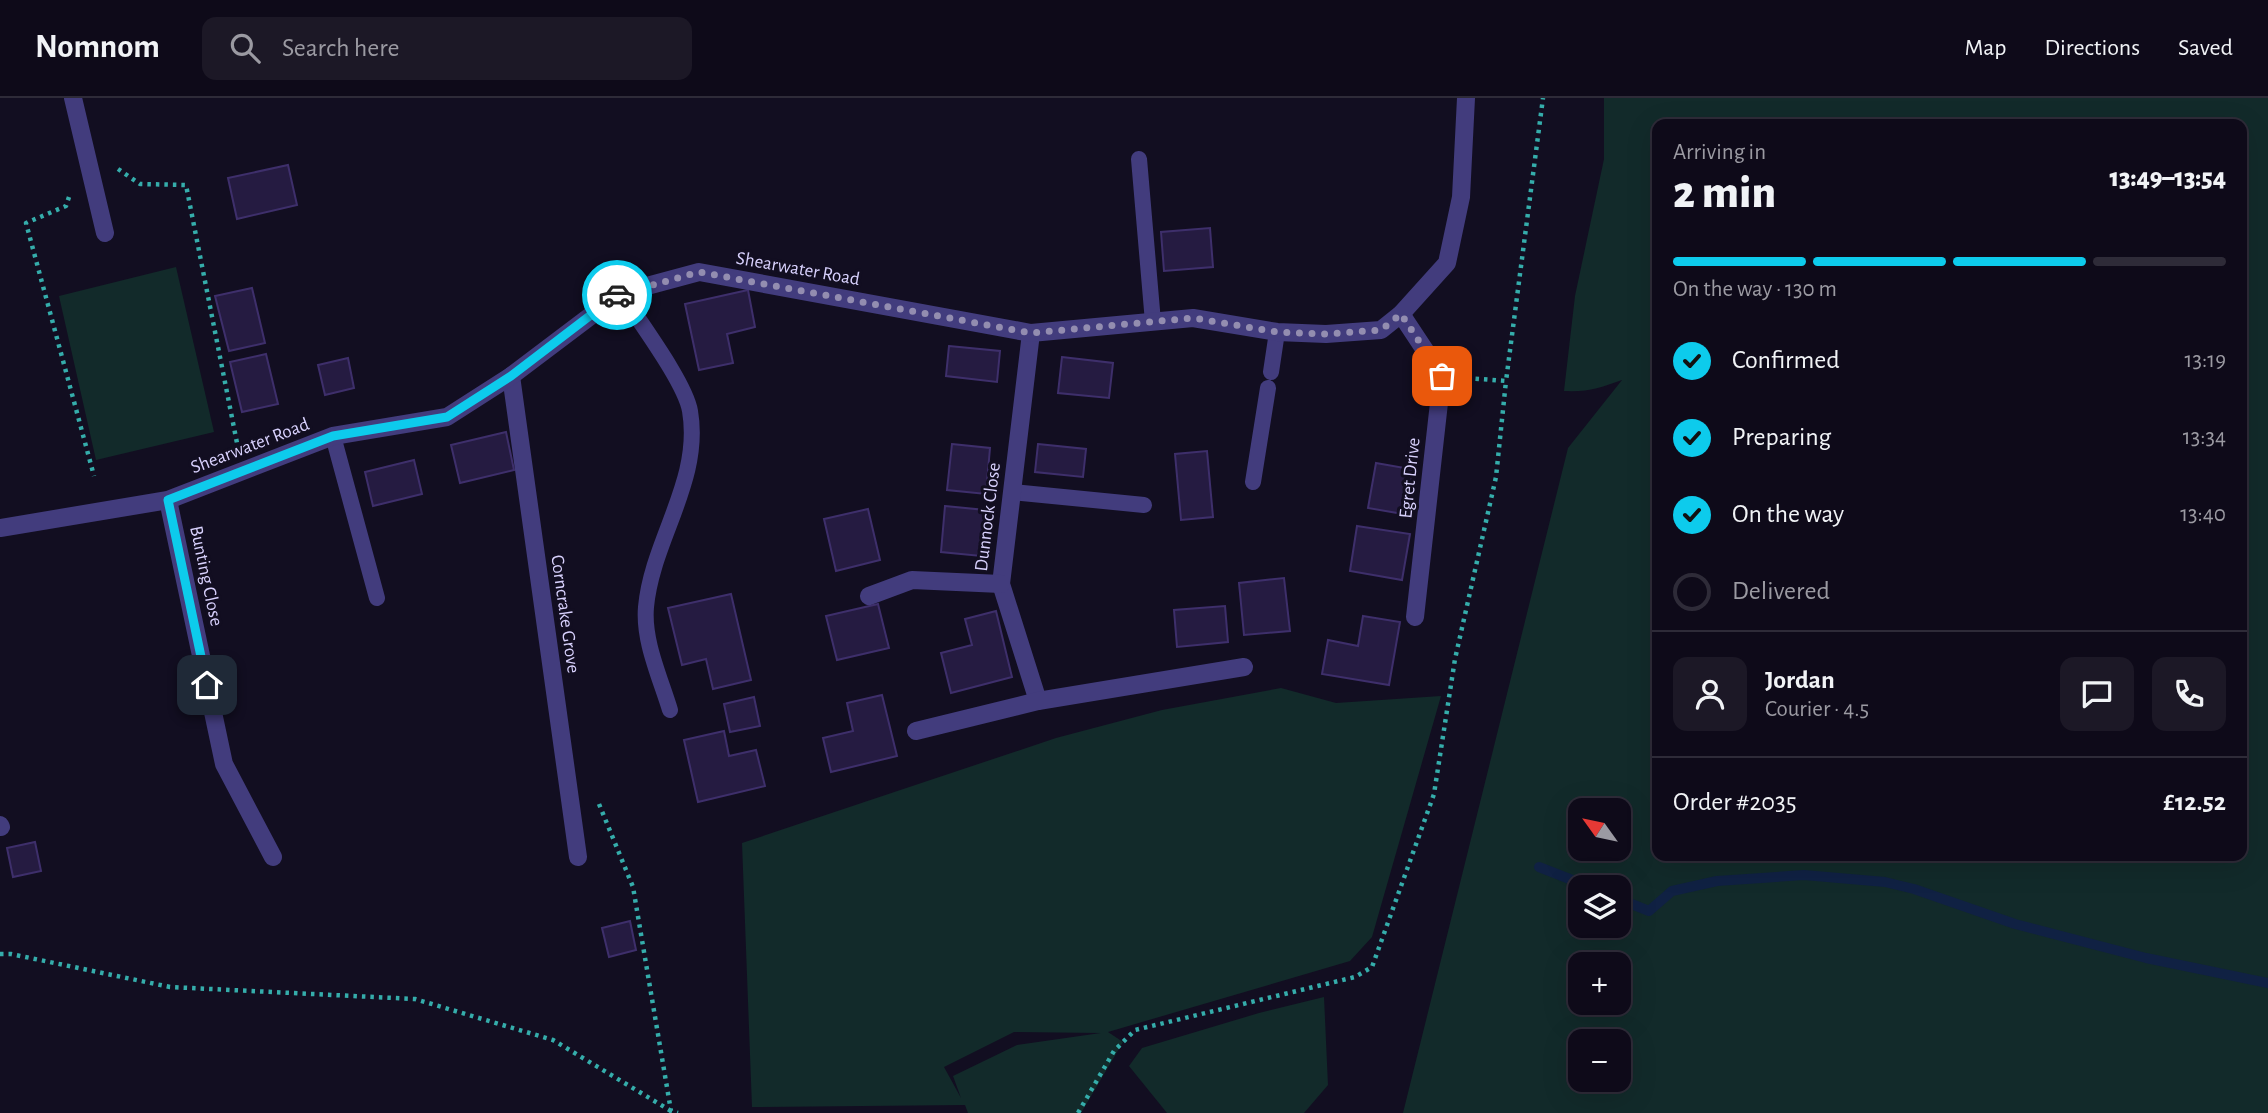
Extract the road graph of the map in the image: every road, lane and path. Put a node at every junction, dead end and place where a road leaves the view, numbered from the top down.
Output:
1 (74, 98) edge
2 (1466, 98) edge
3 (1543, 98) edge
4 (85, 149) junction
5 (1139, 159) dead end
6 (70, 195) dead end
7 (105, 233) dead end
8 (621, 293) junction
9 (1401, 314) junction
10 (1153, 322) junction
11 (1277, 332) junction
12 (1031, 333) junction
13 (511, 376) junction
14 (1442, 376) junction
15 (1506, 381) junction
16 (333, 436) junction
17 (237, 443) dead end
18 (94, 476) dead end
19 (1253, 482) dead end
20 (1012, 492) junction
21 (168, 500) junction
22 (1144, 505) dead end
23 (0, 528) edge
24 (1001, 584) junction
25 (869, 596) dead end
26 (377, 598) dead end
27 (1415, 617) dead end
28 (1244, 667) dead end
29 (1038, 701) junction
30 (670, 709) dead end
31 (916, 731) dead end
32 (598, 801) dead end
33 (273, 857) dead end
34 (578, 857) dead end
35 (0, 954) edge
36 (671, 1111) junction
37 (678, 1113) edge
38 (1078, 1113) edge

1 - 4 street
2 - 9 street, Shearwater Road
3 - 15 path
4 - 7 street
4 - 17 path
5 - 10 lane
6 - 18 path
8 - 12 street, Shearwater Road
8 - 13 street, Shearwater Road
8 - 30 lane
9 - 11 street, Shearwater Road
9 - 14 street
10 - 11 street, Shearwater Road
10 - 12 street, Shearwater Road
11 - 19 lane
12 - 20 street, Dunnock Close
13 - 16 street, Shearwater Road
13 - 34 street, Corncrake Grove
14 - 15 path
14 - 27 street, Egret Drive
15 - 38 path
16 - 21 street, Shearwater Road
16 - 26 lane
20 - 22 lane
20 - 24 street, Dunnock Close
21 - 23 street, Shearwater Road
21 - 33 street, Bunting Close
24 - 25 street
24 - 29 street, Dunnock Close
28 - 29 street
29 - 31 street
32 - 36 path
35 - 36 path
36 - 37 path

